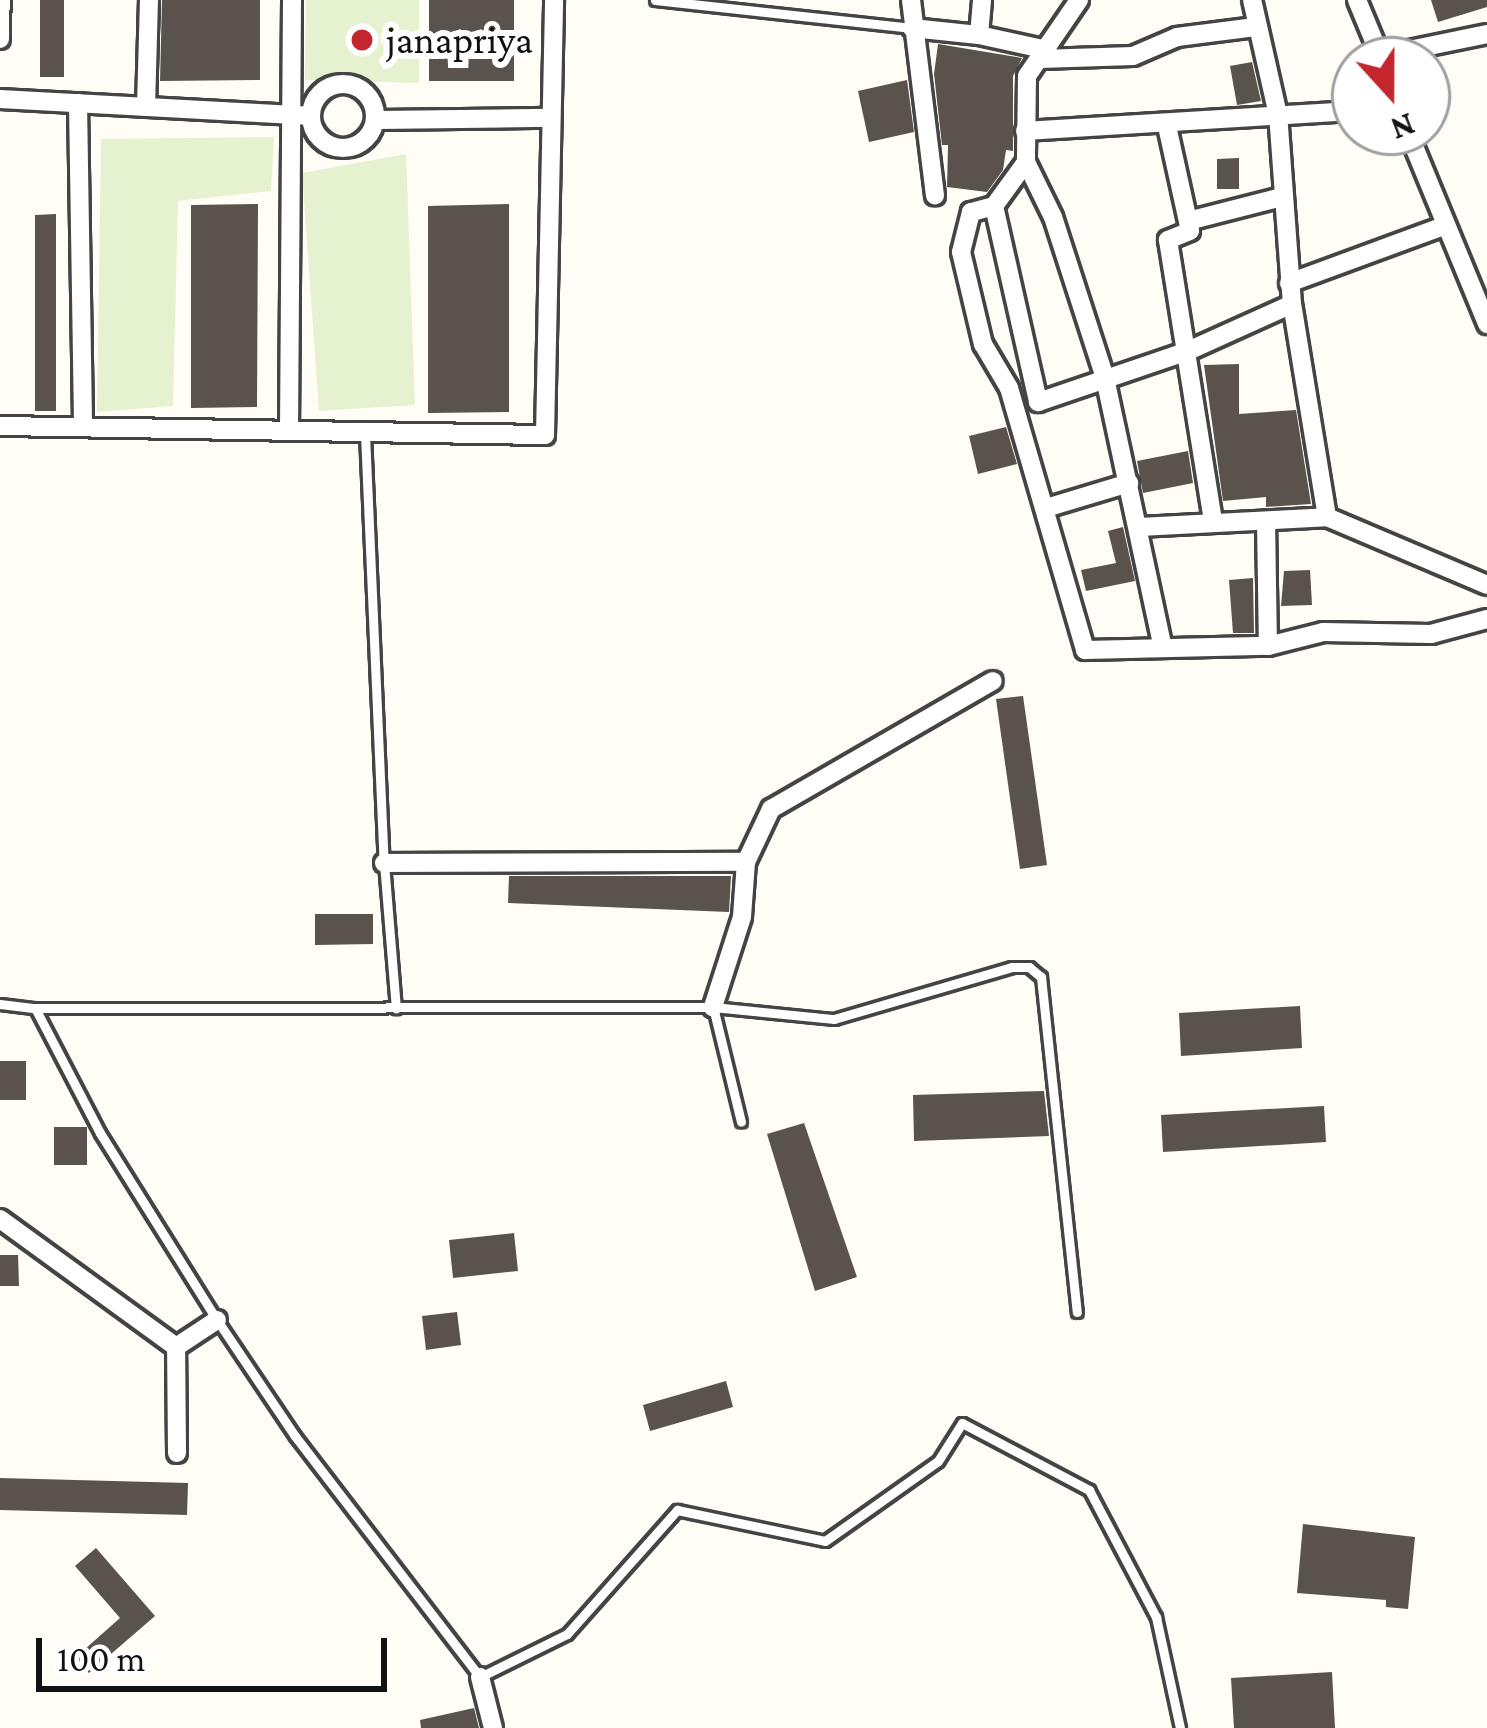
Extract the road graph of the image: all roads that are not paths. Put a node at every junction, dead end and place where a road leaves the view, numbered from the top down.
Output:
1 (1, 0) edge
2 (149, 0) edge
3 (292, 0) edge
4 (554, 0) edge
5 (655, 0) edge
6 (911, 0) edge
7 (982, 0) edge
8 (1079, 0) edge
9 (1252, 0) edge
10 (1357, 0) edge
11 (1255, 27) junction
12 (912, 28) junction
13 (979, 34) junction
14 (1487, 34) edge
15 (1372, 36) edge
16 (0, 39) edge
17 (1451, 42) edge
18 (1043, 55) junction
19 (0, 99) edge
20 (78, 103) junction
21 (146, 107) junction
22 (1331, 113) edge
23 (300, 116) junction
24 (1278, 116) junction
25 (551, 118) junction
26 (377, 120) junction
27 (1167, 126) junction
28 (1025, 131) junction
29 (1417, 156) edge
30 (1026, 162) junction
31 (935, 196) dead end
32 (1282, 197) junction
33 (994, 206) junction
34 (1188, 221) junction
35 (1444, 226) junction
36 (1289, 283) junction
37 (1292, 304) junction
38 (1487, 324) edge
39 (1188, 350) junction
40 (1105, 378) junction
41 (0, 426) edge
42 (83, 428) junction
43 (289, 431) junction
44 (365, 432) junction
45 (1129, 483) junction
46 (1046, 508) junction
47 (1327, 517) junction
48 (1266, 520) junction
49 (1213, 522) junction
50 (1139, 527) junction
51 (1487, 586) edge
52 (1487, 619) edge
53 (1162, 645) junction
54 (1268, 646) junction
55 (993, 681) dead end
56 (746, 862) junction
57 (384, 863) junction
58 (0, 1004) edge
59 (713, 1006) junction
60 (35, 1008) junction
61 (396, 1009) junction
62 (741, 1122) dead end
63 (0, 1219) edge
64 (1077, 1312) dead end
65 (217, 1320) junction
66 (176, 1347) junction
67 (177, 1453) dead end
68 (480, 1677) junction
69 (493, 1728) edge
70 (1180, 1728) edge

1 - 16 street
2 - 21 street
3 - 23 street
4 - 25 street
5 - 12 lane
6 - 12 street
7 - 13 street
8 - 18 street
9 - 11 street
10 - 15 street
11 - 18 street
11 - 24 street
12 - 13 street
12 - 31 street
13 - 18 street
14 - 17 street
18 - 28 street
19 - 20 street
20 - 21 street
20 - 42 street
21 - 23 street
22 - 24 street
23 - 26 street
23 - 26 street
23 - 43 street
24 - 27 street
24 - 32 street
25 - 26 street
25 - 44 street
27 - 28 street
27 - 34 street
28 - 30 street
29 - 35 street
30 - 33 street
30 - 40 street
32 - 34 street
32 - 36 street
33 - 40 street
33 - 46 street
34 - 39 street
35 - 36 street
35 - 38 street
36 - 37 street
37 - 39 street
37 - 47 street
39 - 40 street
39 - 49 street
40 - 45 street
41 - 42 street
42 - 43 street
43 - 44 street
44 - 57 lane
45 - 46 street
45 - 50 street
46 - 53 street
47 - 48 street
47 - 51 street
48 - 49 street
48 - 54 street
49 - 50 street
50 - 53 street
52 - 54 street
53 - 54 street
55 - 56 street
56 - 57 street
56 - 59 street
57 - 61 lane
58 - 60 lane
59 - 61 lane
59 - 62 lane
59 - 64 lane
60 - 61 lane
60 - 65 lane
63 - 66 street
65 - 66 street
65 - 68 lane
66 - 67 street
68 - 69 street
68 - 70 lane

